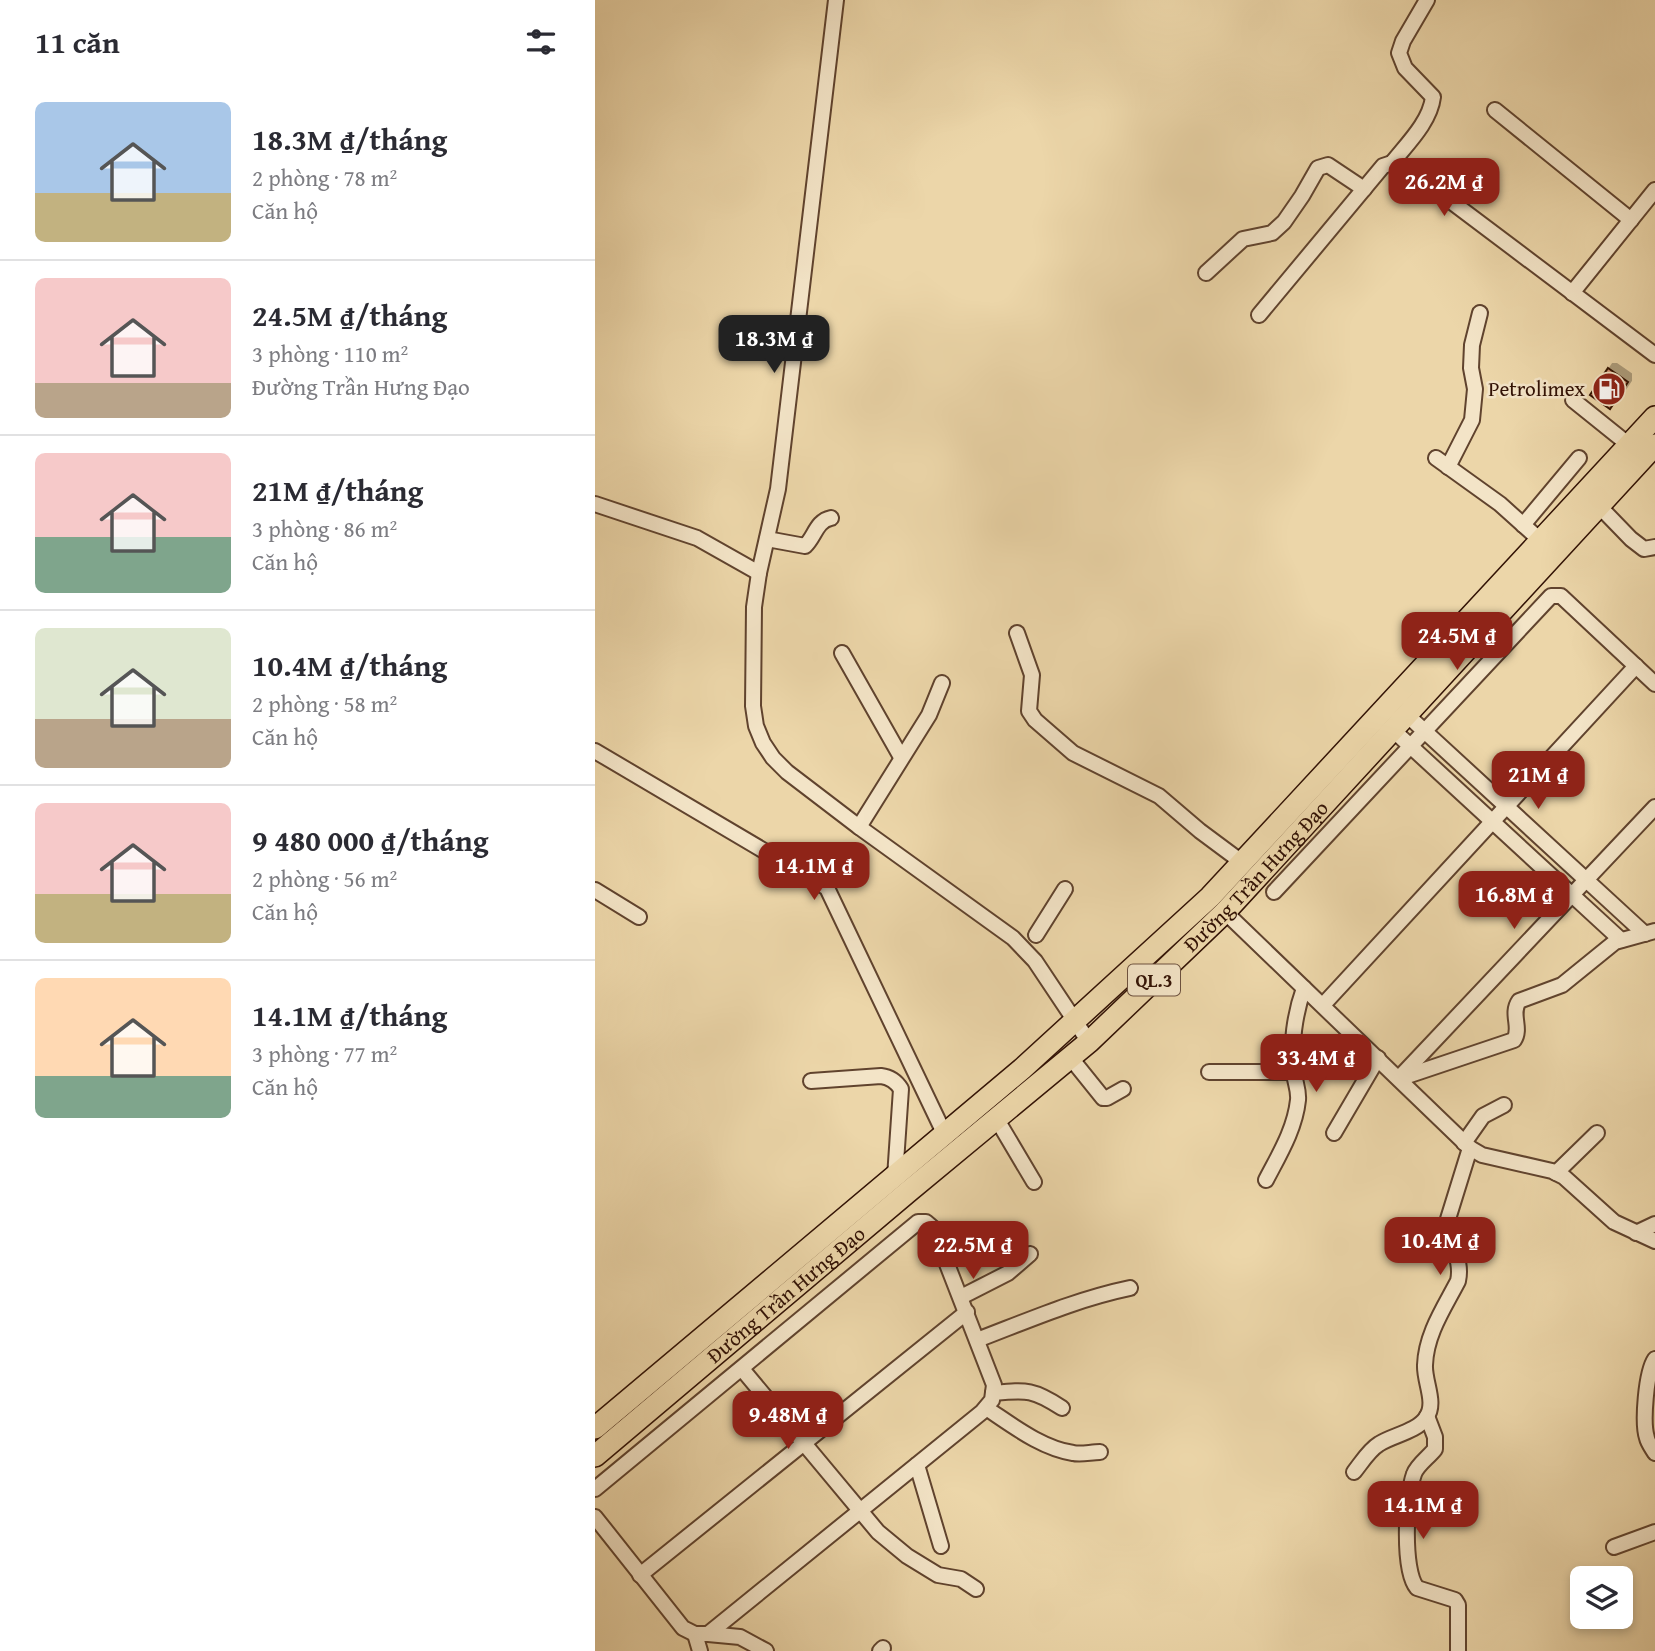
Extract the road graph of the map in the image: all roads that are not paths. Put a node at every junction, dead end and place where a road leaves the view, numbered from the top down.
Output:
1 (836, 0) edge
2 (1427, 0) edge
3 (1495, 110) dead end
4 (1392, 163) junction
5 (1364, 189) junction
6 (1655, 190) edge
7 (1631, 219) junction
8 (1206, 273) dead end
9 (1572, 293) junction
10 (1480, 313) dead end
11 (1259, 315) dead end
12 (1655, 355) edge
13 (1573, 400) dead end
14 (1655, 417) edge
15 (1629, 444) junction
16 (1655, 445) edge
17 (1579, 458) dead end
18 (1592, 499) junction
19 (595, 504) edge
20 (831, 518) dead end
21 (1523, 525) junction
22 (767, 539) junction
23 (1540, 540) junction
24 (1655, 547) edge
25 (758, 572) junction
26 (1017, 633) dead end
27 (842, 653) dead end
28 (1636, 666) junction
29 (942, 683) dead end
30 (1655, 684) edge
31 (1400, 722) junction
32 (1425, 731) junction
33 (1411, 746) junction
34 (595, 751) edge
35 (901, 757) junction
36 (1507, 806) junction
37 (1655, 807) edge
38 (1493, 821) junction
39 (859, 827) junction
40 (1243, 863) junction
41 (1586, 880) junction
42 (1065, 889) dead end
43 (595, 890) edge
44 (1274, 892) dead end
45 (1572, 895) junction
46 (1225, 912) junction
47 (639, 917) dead end
48 (1650, 932) edge
49 (1622, 940) junction
50 (1031, 942) junction
51 (1304, 988) junction
52 (1322, 1005) junction
53 (1076, 1022) junction
54 (1089, 1042) junction
55 (1070, 1057) junction
56 (1378, 1058) junction
57 (1209, 1072) dead end
58 (1294, 1072) junction
59 (1399, 1078) junction
60 (811, 1081) dead end
61 (1123, 1089) dead end
62 (1504, 1105) dead end
63 (996, 1118) junction
64 (1334, 1133) dead end
65 (1597, 1133) dead end
66 (945, 1135) junction
67 (1467, 1146) junction
68 (1556, 1173) junction
69 (895, 1177) junction
70 (1266, 1180) dead end
71 (1034, 1182) dead end
72 (1655, 1224) edge
73 (1636, 1233) junction
74 (1655, 1241) edge
75 (1030, 1254) dead end
76 (1130, 1288) dead end
77 (961, 1297) junction
78 (967, 1312) junction
79 (977, 1340) junction
80 (1655, 1359) edge
81 (742, 1369) junction
82 (993, 1393) junction
83 (986, 1408) junction
84 (1062, 1408) dead end
85 (1427, 1416) junction
86 (595, 1428) edge
87 (804, 1443) junction
88 (1100, 1452) dead end
89 (1655, 1453) edge
90 (595, 1456) edge
91 (917, 1465) junction
92 (1354, 1472) dead end
93 (595, 1489) edge
94 (861, 1511) junction
95 (595, 1517) edge
96 (1655, 1532) edge
97 (941, 1546) dead end
98 (1614, 1547) dead end
99 (640, 1575) junction
100 (976, 1589) dead end
101 (702, 1634) junction
102 (700, 1651) edge
103 (766, 1651) edge
104 (1458, 1651) edge

1 - 22 street
2 - 4 street
3 - 7 street
4 - 5 street
4 - 9 street
5 - 8 street
5 - 11 street
6 - 7 street
7 - 9 street
9 - 12 street
10 - 21 street
13 - 15 street
14 - 15 highway, Đường Trần Hưng Đạo / QL.3
15 - 18 highway, Đường Trần Hưng Đạo / QL.3
16 - 18 highway, Đường Trần Hưng Đạo / QL.3
17 - 21 street
18 - 23 highway, Đường Trần Hưng Đạo / QL.3
18 - 24 street
18 - 31 highway, Đường Trần Hưng Đạo / QL.3
19 - 25 street
20 - 22 street
21 - 23 street
22 - 25 street
23 - 40 highway, Đường Trần Hưng Đạo / QL.3
25 - 39 street
26 - 40 street
27 - 35 street
28 - 30 street
28 - 32 street
28 - 36 street
29 - 35 street
31 - 32 street
31 - 33 street
31 - 46 highway, Đường Trần Hưng Đạo / QL.3
32 - 33 street
32 - 36 street
33 - 38 street
33 - 44 street
34 - 66 street
35 - 39 street
36 - 38 street
36 - 41 street
37 - 41 street
38 - 45 street
38 - 52 street
39 - 50 street
40 - 53 highway, Đường Trần Hưng Đạo / QL.3
41 - 45 street
41 - 48 street
42 - 50 street
43 - 47 street
45 - 49 street
45 - 59 street
46 - 51 street
46 - 54 highway, Đường Trần Hưng Đạo / QL.3
48 - 49 street
49 - 59 street
50 - 53 street
51 - 52 street
51 - 58 street
52 - 56 street
53 - 54 street
53 - 66 highway, Đường Trần Hưng Đạo / QL.3
54 - 55 highway, Đường Trần Hưng Đạo / QL.3
55 - 61 street
55 - 63 highway, Đường Trần Hưng Đạo / QL.3
56 - 59 street
56 - 64 street
57 - 58 street
58 - 70 street
59 - 67 street
60 - 69 street
62 - 67 street
63 - 71 street
63 - 90 highway, Đường Trần Hưng Đạo / QL.3
65 - 68 street
66 - 69 highway, Đường Trần Hưng Đạo / QL.3
67 - 68 street
67 - 85 street
68 - 73 street
69 - 86 highway, Đường Trần Hưng Đạo / QL.3
72 - 73 street
73 - 74 street
75 - 77 street
76 - 79 street
77 - 78 street
77 - 81 street
78 - 79 street
78 - 87 street
79 - 82 street
80 - 89 street
81 - 87 street
81 - 93 street
82 - 83 street
82 - 84 street
83 - 88 street
83 - 91 street
85 - 92 street
85 - 104 street
87 - 94 street
87 - 99 street
91 - 94 street
91 - 97 street
94 - 100 street
94 - 101 street
95 - 99 street
96 - 98 street
99 - 101 street
101 - 102 street
101 - 103 street

